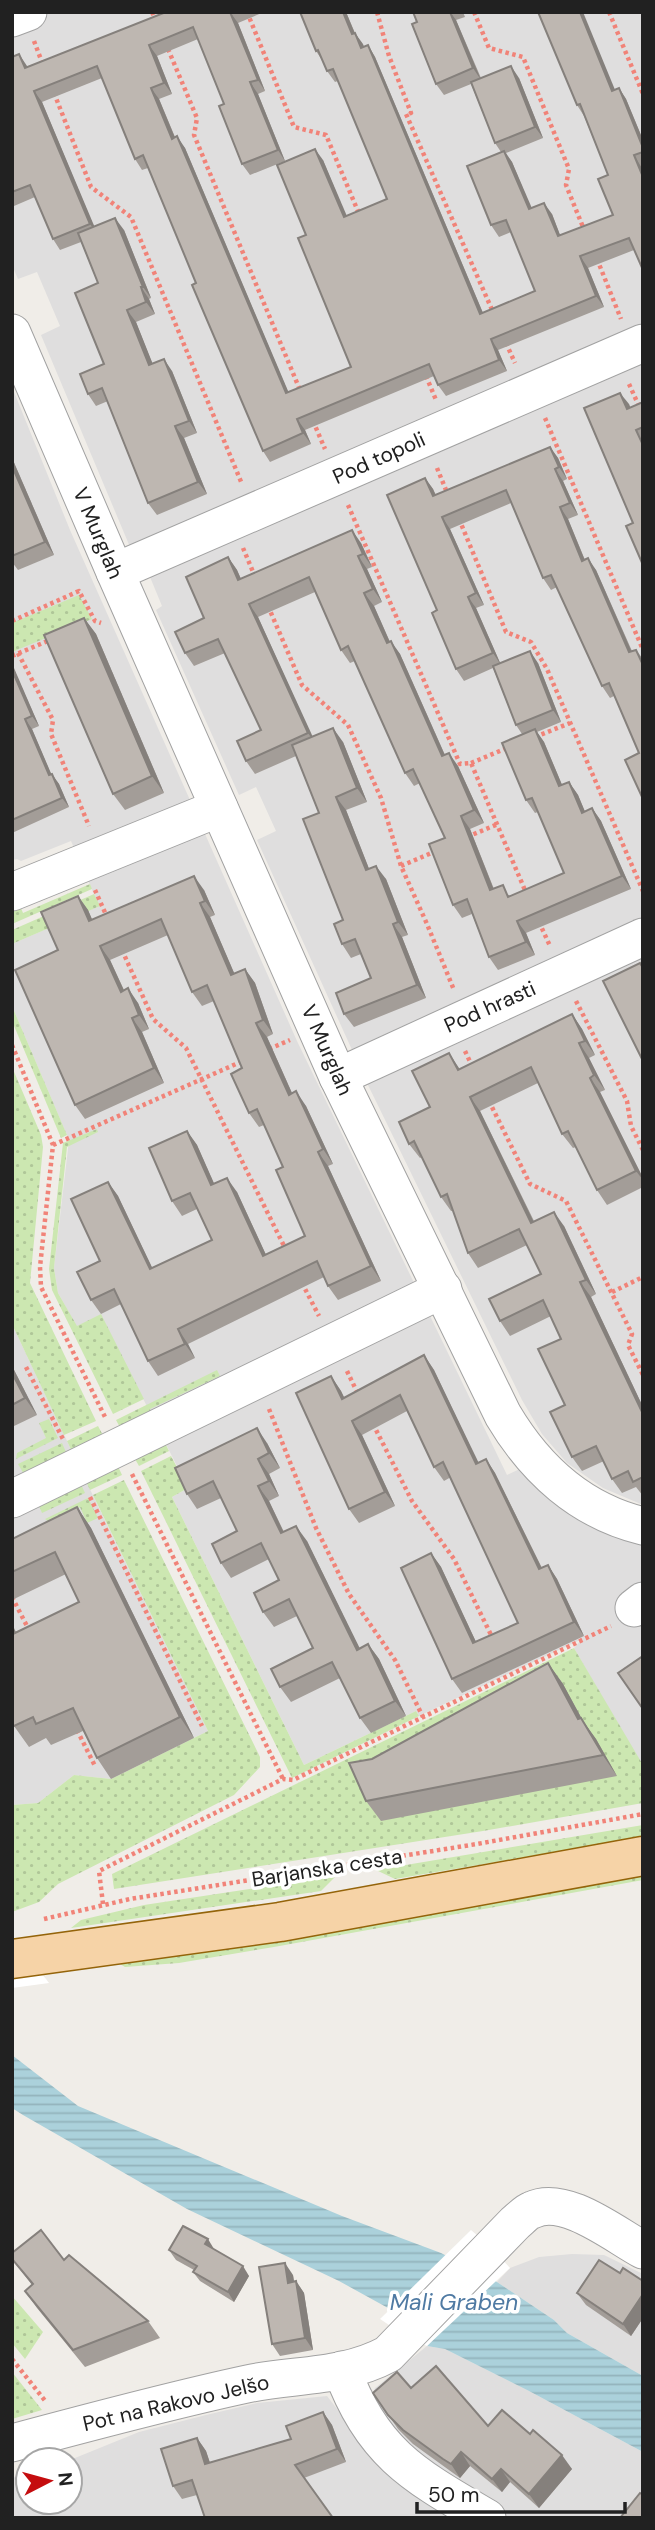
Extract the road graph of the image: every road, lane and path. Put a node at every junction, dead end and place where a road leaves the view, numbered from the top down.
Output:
1 (247, 12) edge
2 (377, 12) edge
3 (474, 12) edge
4 (609, 12) edge
5 (21, 15) edge
6 (47, 76) edge
7 (52, 88) edge
8 (643, 94) edge
9 (363, 224) edge
10 (587, 235) edge
11 (592, 247) edge
12 (495, 317) edge
13 (12, 333) edge
14 (506, 342) edge
15 (638, 345) edge
16 (426, 376) edge
17 (531, 391) junction
18 (436, 433) junction
19 (450, 498) edge
20 (455, 510) edge
21 (242, 517) junction
22 (115, 572) junction
23 (258, 585) edge
24 (264, 597) edge
25 (12, 621) edge
26 (95, 621) junction
27 (82, 626) edge
28 (107, 626) dead end
29 (56, 637) edge
30 (643, 650) edge
31 (15, 654) edge
32 (570, 723) junction
33 (533, 738) edge
34 (508, 748) edge
35 (471, 763) dead end
36 (219, 808) junction
37 (498, 824) dead end
38 (462, 840) edge
39 (437, 850) edge
40 (92, 860) junction
41 (401, 866) junction
42 (643, 891) edge
43 (12, 892) edge
44 (113, 930) edge
45 (643, 937) edge
46 (118, 942) edge
47 (562, 975) junction
48 (459, 1022) junction
49 (300, 1036) dead end
50 (262, 1052) edge
51 (250, 1058) edge
52 (476, 1074) edge
53 (338, 1077) junction
54 (201, 1079) junction
55 (488, 1098) edge
56 (54, 1144) dead end
57 (643, 1150) edge
58 (288, 1255) edge
59 (643, 1277) edge
60 (301, 1279) edge
61 (443, 1289) junction
62 (612, 1292) junction
63 (319, 1317) dead end
64 (26, 1367) dead end
65 (345, 1367) dead end
66 (643, 1375) edge
67 (363, 1403) edge
68 (268, 1405) dead end
69 (369, 1416) edge
70 (76, 1468) junction
71 (12, 1499) edge
72 (643, 1526) edge
73 (12, 1597) edge
74 (638, 1605) edge
75 (30, 1633) edge
76 (493, 1640) edge
77 (504, 1663) edge
78 (510, 1675) junction
79 (423, 1717) junction
80 (71, 1718) edge
81 (202, 1726) dead end
82 (95, 1766) edge
83 (643, 1814) edge
84 (643, 1856) edge
85 (103, 1905) junction
86 (24, 1946) edge
87 (643, 2250) edge
88 (12, 2359) edge
89 (342, 2370) junction
90 (47, 2403) dead end
91 (12, 2443) edge
92 (487, 2518) edge

1 - 9 path
2 - 12 path
3 - 10 path
4 - 8 path
5 - 6 path
7 - 21 path
11 - 15 path
13 - 22 street, V Murglah
14 - 17 path
15 - 17 street, Pod topoli
16 - 18 path
17 - 18 street, Pod topoli
17 - 30 path
18 - 19 path
18 - 21 street, Pod topoli
20 - 32 path
21 - 22 street, Pod topoli
21 - 23 path
22 - 36 street, V Murglah
24 - 41 path
25 - 26 path
26 - 27 path
26 - 28 path
29 - 31 path
31 - 40 path
32 - 33 path
32 - 42 path
34 - 35 path
36 - 40 street
36 - 53 street, V Murglah
37 - 38 path
39 - 41 path
40 - 43 street
40 - 44 path
41 - 48 path
45 - 47 street, Pod hrasti
46 - 54 path
47 - 48 street, Pod hrasti
47 - 57 path
48 - 52 path
48 - 53 street, Pod hrasti
49 - 50 path
51 - 54 path
53 - 61 street, V Murglah
54 - 56 path
54 - 58 path
55 - 62 path
59 - 62 path
60 - 63 path
61 - 70 street
61 - 72 street, V Murglah
62 - 66 path
64 - 70 path
65 - 67 path
68 - 79 path
69 - 76 path
70 - 71 street
70 - 81 path
73 - 75 path
74 - 78 path
77 - 78 path
78 - 79 path
79 - 85 path
80 - 82 path
83 - 85 path, Barjanska cesta
84 - 86 main road, Barjanska cesta
85 - 86 path, Barjanska cesta
87 - 89 street, Pot na Rakovo Jelšo
88 - 90 path
89 - 91 street, Pot na Rakovo Jelšo
89 - 92 street

